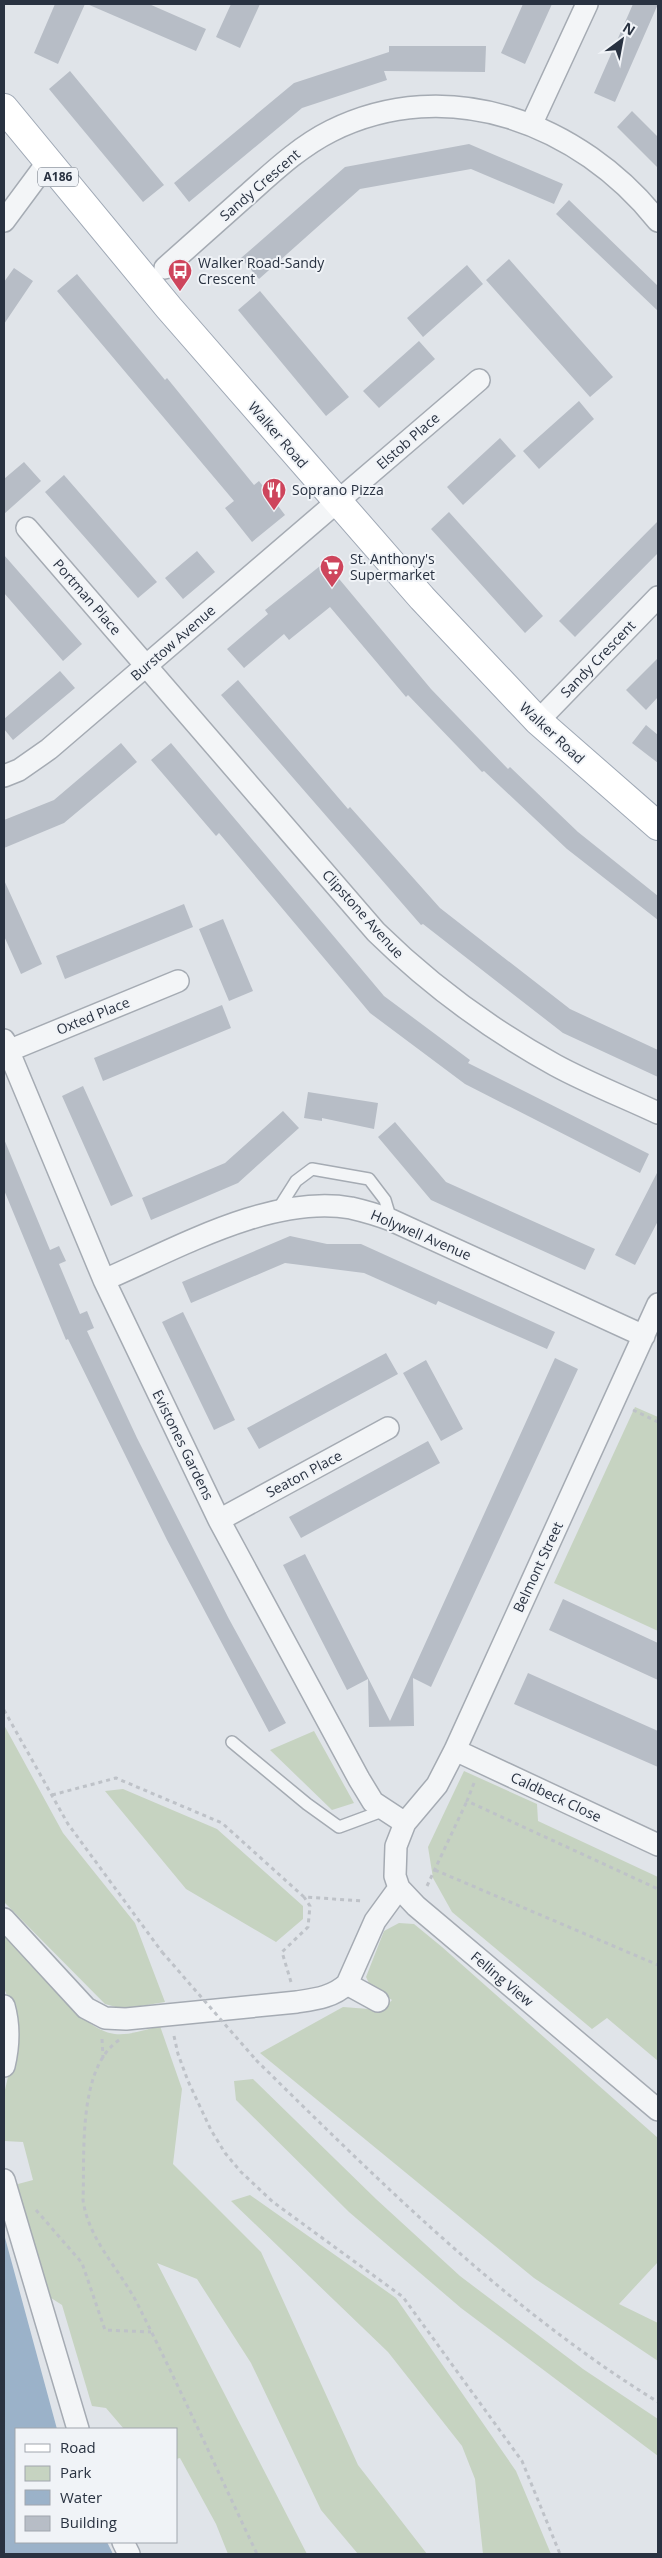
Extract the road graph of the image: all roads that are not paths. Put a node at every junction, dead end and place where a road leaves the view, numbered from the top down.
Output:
1 (587, 4) edge
2 (4, 108) edge
3 (532, 125) junction
4 (47, 163) junction
5 (4, 221) edge
6 (658, 221) edge
7 (165, 268) dead end
8 (479, 380) dead end
9 (337, 503) junction
10 (27, 528) dead end
11 (658, 598) edge
12 (147, 666) junction
13 (538, 721) junction
14 (4, 776) edge
15 (658, 826) edge
16 (178, 982) dead end
17 (6, 1046) edge
18 (658, 1113) edge
19 (277, 1212) junction
20 (391, 1220) junction
21 (104, 1280) junction
22 (658, 1304) edge
23 (644, 1336) junction
24 (388, 1428) dead end
25 (219, 1520) junction
26 (232, 1742) dead end
27 (454, 1750) junction
28 (385, 1810) junction
29 (405, 1823) junction
30 (658, 1845) edge
31 (393, 1896) junction
32 (4, 1919) edge
33 (347, 1984) junction
34 (378, 2001) dead end
35 (4, 2006) edge
36 (4, 2066) edge
37 (658, 2110) edge
38 (4, 2180) edge
39 (78, 2428) edge

1 - 3 street
2 - 4 main road, Walker Road / A186
3 - 6 street, Sandy Crescent
3 - 7 street, Sandy Crescent
4 - 5 street
4 - 9 main road, Walker Road / A186
8 - 9 street, Elstob Place
9 - 12 street, Burstow Avenue
9 - 13 main road, Walker Road / A186
10 - 12 street, Portman Place
11 - 13 street, Sandy Crescent
12 - 14 street, Burstow Avenue
12 - 18 street, Clipstone Avenue
13 - 15 main road, Walker Road / A186
16 - 17 street, Oxted Place
17 - 21 street, Evistones Gardens
19 - 20 street, Holywell Avenue
19 - 20 lane
19 - 21 street, Holywell Avenue
20 - 23 street, Holywell Avenue
21 - 25 street, Evistones Gardens
22 - 23 street, Belmont Street
23 - 27 street, Belmont Street
24 - 25 street, Seaton Place
25 - 28 street, Evistones Gardens
26 - 28 lane
27 - 29 street, Belmont Street
27 - 30 street, Caldbeck Close
28 - 29 street, Evistones Gardens
29 - 31 street
31 - 33 street
31 - 37 street, Felling View
32 - 33 street
33 - 34 street
35 - 36 street
38 - 39 street

